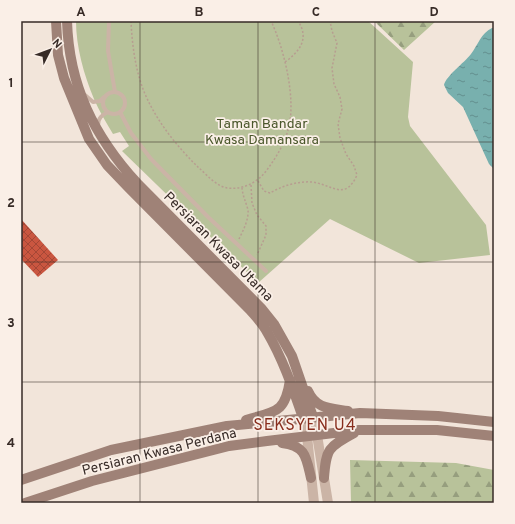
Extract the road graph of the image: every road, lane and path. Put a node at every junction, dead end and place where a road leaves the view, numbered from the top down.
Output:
1 (56, 21) edge
2 (67, 21) edge
3 (109, 21) edge
4 (131, 21) edge
5 (271, 21) edge
6 (298, 21) edge
7 (330, 21) edge
8 (285, 62) junction
9 (76, 81) junction
10 (114, 92) junction
11 (105, 96) junction
12 (108, 112) junction
13 (120, 112) junction
14 (97, 132) junction
15 (257, 180) junction
16 (251, 185) junction
17 (242, 188) junction
18 (236, 244) junction
19 (254, 260) junction
20 (266, 271) dead end
21 (292, 356) junction
22 (290, 380) junction
23 (360, 413) junction
24 (308, 418) junction
25 (494, 422) edge
26 (227, 426) junction
27 (359, 430) junction
28 (312, 436) junction
29 (494, 436) edge
30 (267, 441) junction
31 (311, 478) junction
32 (324, 478) junction
33 (21, 480) edge
34 (25, 503) edge
35 (314, 503) edge
36 (328, 503) edge

1 - 22 main road, Persiaran Kwasa Utama
2 - 9 main road, Persiaran Kwasa Utama
3 - 10 lane
4 - 17 path
5 - 8 path
6 - 8 path
7 - 15 path
8 - 15 path
9 - 11 lane
9 - 14 main road, Persiaran Kwasa Utama
10 - 11 lane
10 - 13 lane
11 - 12 lane
12 - 13 lane
12 - 14 lane
13 - 18 lane
14 - 21 main road, Persiaran Kwasa Utama
15 - 16 path
16 - 17 path
16 - 19 path
17 - 18 path
18 - 19 lane
19 - 20 lane
21 - 23 main road
21 - 24 main road, Persiaran Kwasa Utama
22 - 24 main road, Persiaran Kwasa Utama
22 - 26 main road
23 - 24 main road, Persiaran Kwasa Perdana
23 - 25 main road, Persiaran Kwasa Perdana
24 - 26 main road, Persiaran Kwasa Perdana
24 - 28 street, Persiaran Kwasa Utama
26 - 33 main road, Persiaran Kwasa Perdana
27 - 28 main road, Persiaran Kwasa Perdana
27 - 29 main road, Persiaran Kwasa Perdana
27 - 32 main road
28 - 30 main road, Persiaran Kwasa Perdana
28 - 31 street, Persiaran Kwasa Utama
28 - 32 street, Persiaran Kwasa Utama
30 - 31 main road
30 - 34 main road, Persiaran Kwasa Perdana
31 - 35 street, Persiaran Kwasa Utama
32 - 36 street, Persiaran Kwasa Utama

